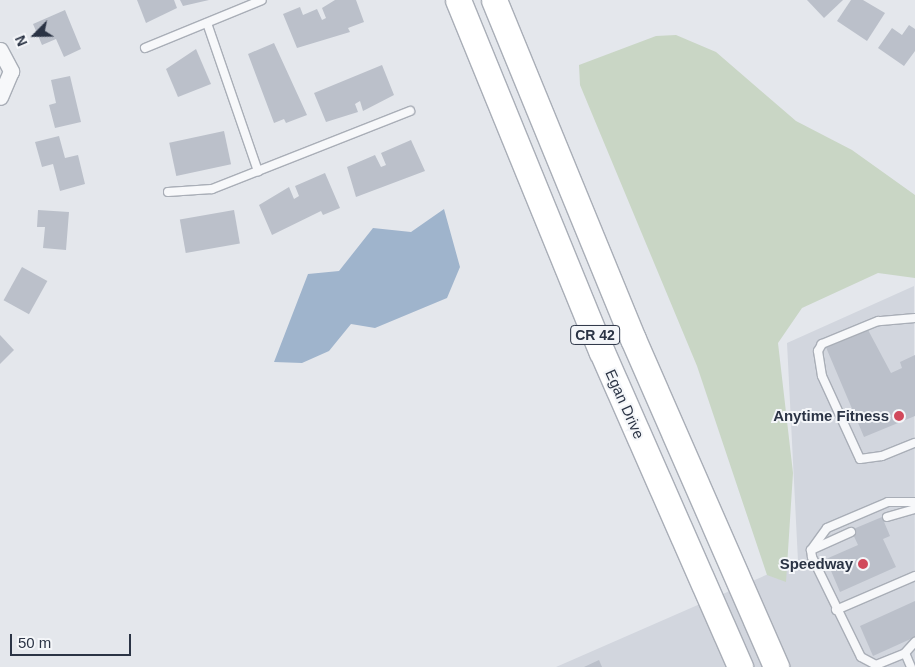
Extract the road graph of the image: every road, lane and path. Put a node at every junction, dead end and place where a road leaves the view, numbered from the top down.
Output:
1 (262, 0) edge
2 (458, 0) edge
3 (494, 0) edge
4 (207, 22) junction
5 (145, 48) dead end
6 (0, 50) edge
7 (0, 97) edge
8 (410, 111) dead end
9 (258, 171) junction
10 (168, 192) dead end
11 (915, 318) edge
12 (915, 443) edge
13 (915, 502) edge
14 (915, 509) edge
15 (887, 517) dead end
16 (851, 532) dead end
17 (811, 550) junction
18 (915, 576) edge
19 (836, 610) junction
20 (915, 642) edge
21 (905, 653) junction
22 (740, 667) edge
23 (776, 667) edge
24 (910, 667) edge

1 - 4 lane
2 - 22 highway, Egan Drive / CR 42
3 - 23 highway, CR 42
4 - 5 lane
4 - 9 lane
6 - 7 street
8 - 9 lane
9 - 10 lane
11 - 12 lane
13 - 17 lane
14 - 15 lane
16 - 17 lane
17 - 19 lane
18 - 19 lane
19 - 21 lane
20 - 21 lane
21 - 24 lane

